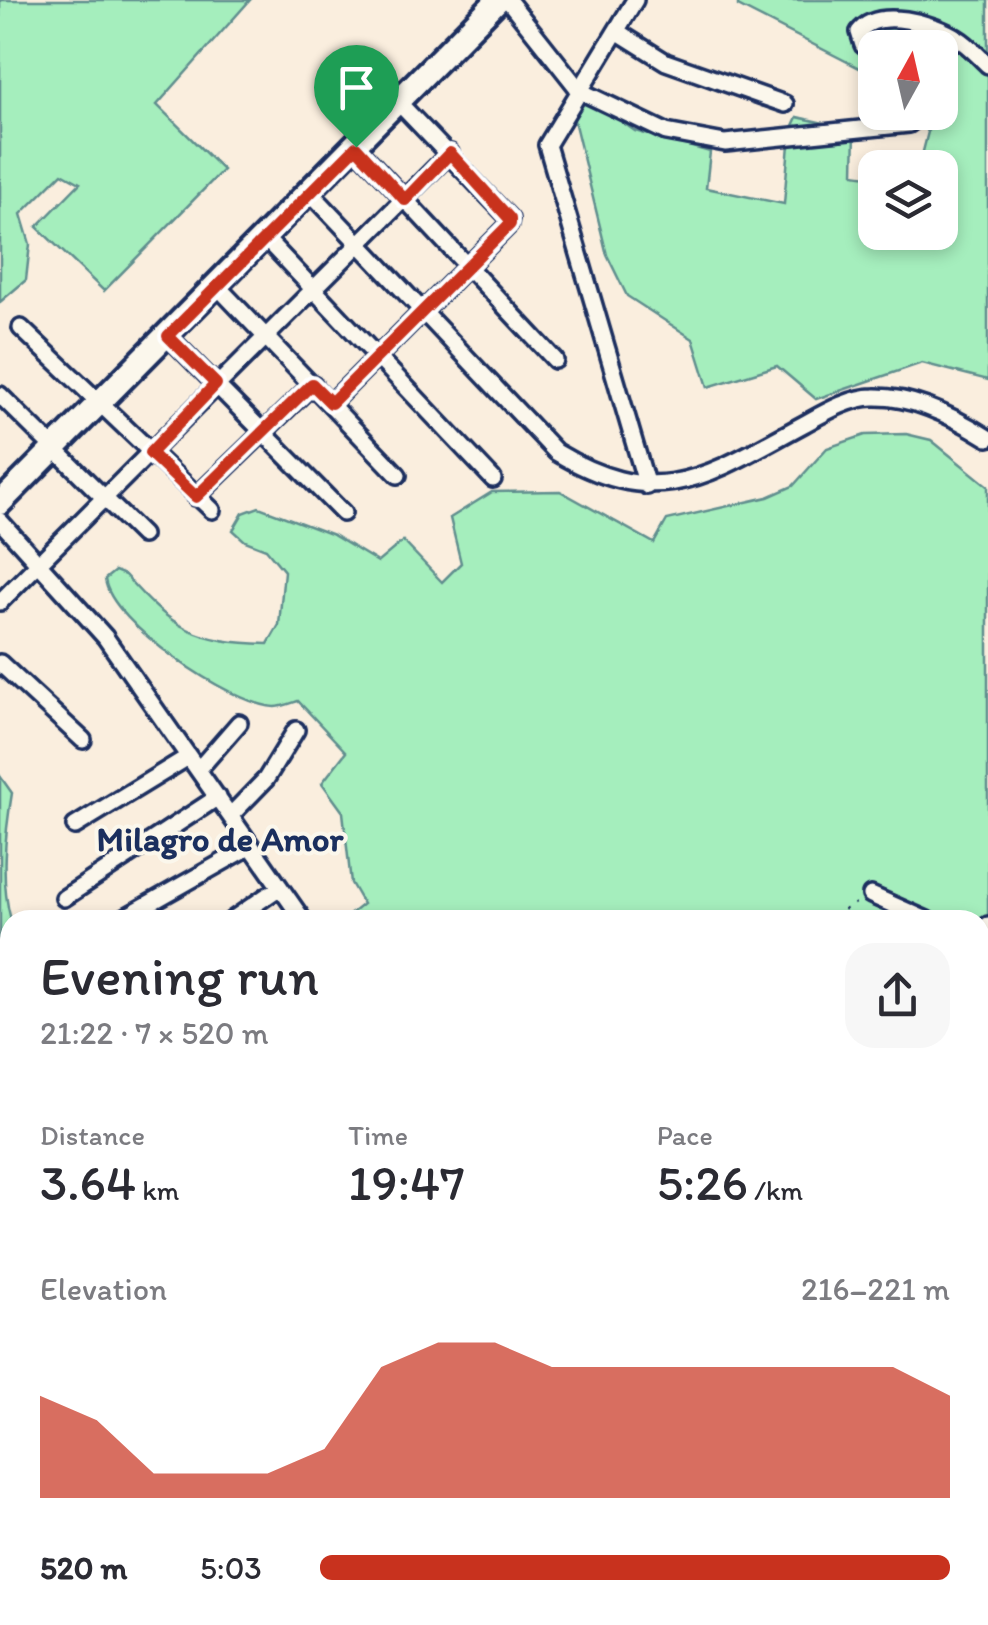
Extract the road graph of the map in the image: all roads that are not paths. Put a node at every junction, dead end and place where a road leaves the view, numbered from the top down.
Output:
1 (498, 0) edge
2 (508, 0) edge
3 (634, 0) edge
4 (860, 30) edge
5 (943, 30) edge
6 (618, 32) junction
7 (958, 38) edge
8 (988, 65) edge
9 (580, 91) junction
10 (398, 103) junction
11 (785, 104) dead end
12 (858, 129) edge
13 (356, 147) junction
14 (450, 153) junction
15 (311, 193) junction
16 (405, 200) junction
17 (266, 238) junction
18 (361, 245) junction
19 (468, 267) junction
20 (218, 287) junction
21 (316, 291) junction
22 (424, 312) junction
23 (22, 328) dead end
24 (168, 336) junction
25 (267, 338) junction
26 (378, 357) junction
27 (555, 360) dead end
28 (216, 384) junction
29 (312, 384) junction
30 (0, 395) edge
31 (98, 403) junction
32 (331, 403) junction
33 (264, 434) junction
34 (988, 438) edge
35 (54, 448) junction
36 (150, 453) junction
37 (398, 475) dead end
38 (492, 479) dead end
39 (647, 486) junction
40 (196, 497) junction
41 (105, 498) junction
42 (0, 503) edge
43 (212, 510) dead end
44 (343, 513) dead end
45 (0, 521) edge
46 (142, 535) dead end
47 (40, 563) junction
48 (0, 602) edge
49 (0, 664) edge
50 (239, 723) dead end
51 (296, 730) dead end
52 (83, 740) dead end
53 (193, 764) junction
54 (218, 797) junction
55 (231, 815) junction
56 (75, 826) dead end
57 (251, 846) junction
58 (280, 887) junction
59 (871, 896) road end
60 (64, 898) dead end
61 (138, 910) edge
62 (247, 910) edge
63 (295, 910) edge
64 (904, 910) edge

1 - 10 street
2 - 9 street
3 - 6 street
4 - 5 street
6 - 9 street
6 - 11 street
7 - 8 street
9 - 12 street
9 - 39 street
10 - 13 street
10 - 14 street
13 - 15 street
13 - 16 street
14 - 16 street
14 - 19 street
15 - 17 street
15 - 18 street
16 - 18 street
16 - 19 street
17 - 20 street
17 - 21 street
18 - 21 street
18 - 22 street
19 - 22 street
19 - 27 street
20 - 24 street
20 - 25 street
21 - 25 street
21 - 26 street
22 - 26 street
22 - 39 street
23 - 31 street
24 - 28 street
24 - 31 street
25 - 28 street
25 - 29 street
26 - 32 street
26 - 38 street
28 - 33 street
28 - 36 street
29 - 32 street
29 - 33 street
30 - 35 street
31 - 35 street
31 - 36 street
32 - 37 street
33 - 40 street
33 - 44 street
34 - 39 street
35 - 41 street
35 - 42 street
36 - 40 street
36 - 41 street
40 - 43 street
41 - 46 street
41 - 47 street
45 - 47 street
47 - 48 street
47 - 53 street
49 - 52 street
50 - 53 street
51 - 55 street
53 - 54 street
53 - 56 street
54 - 55 street
54 - 60 street
55 - 57 street
57 - 58 street
57 - 61 street
58 - 62 street
58 - 63 street
59 - 64 street

